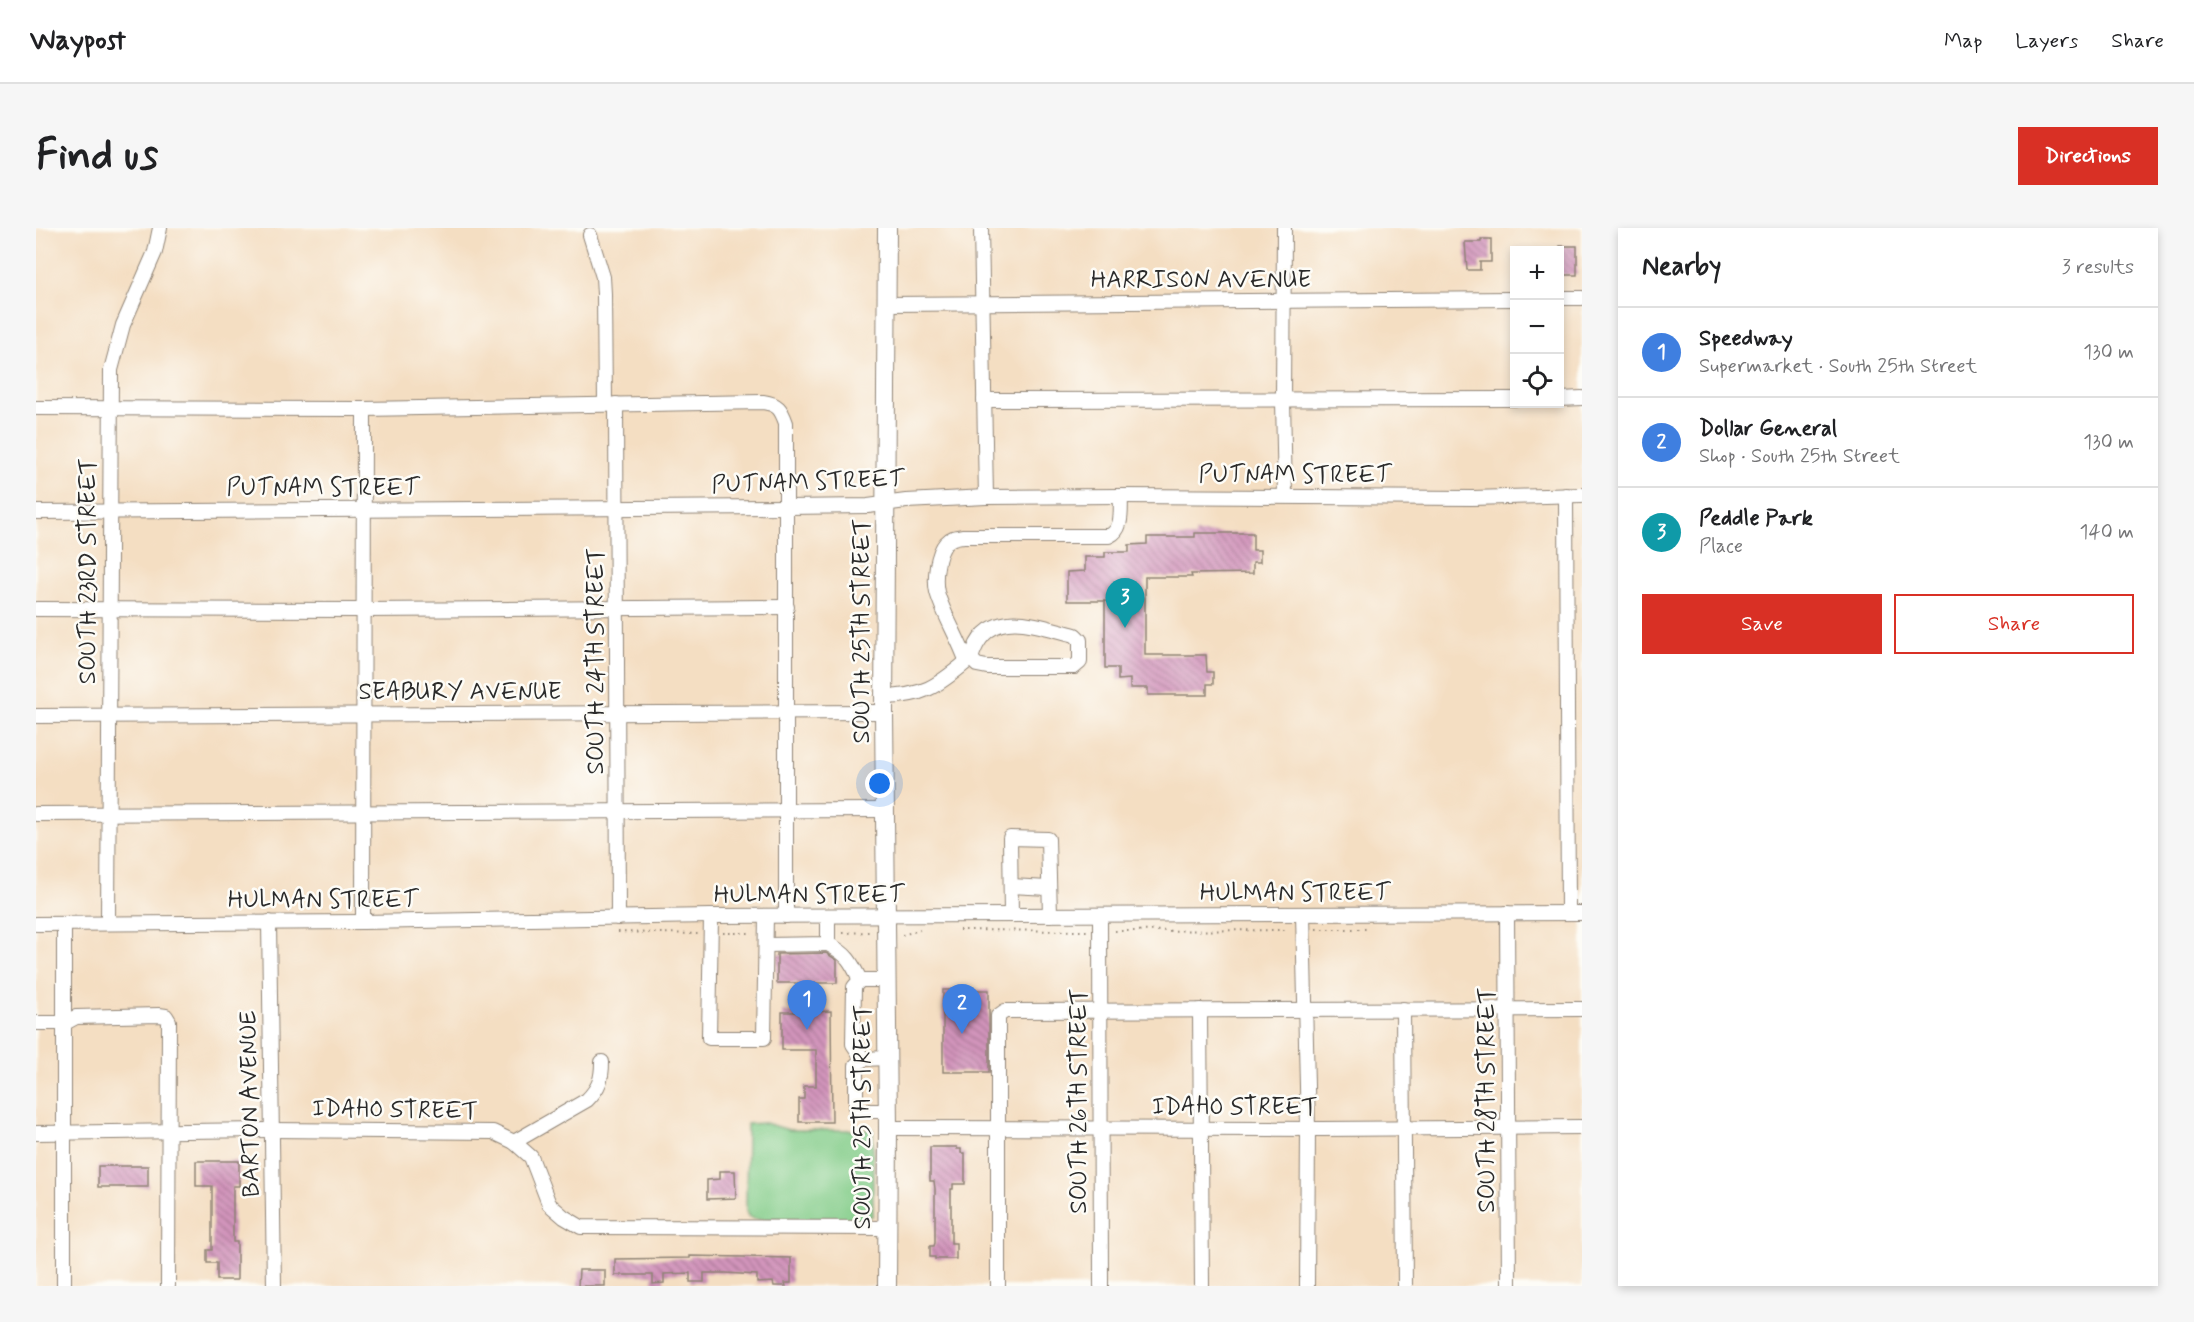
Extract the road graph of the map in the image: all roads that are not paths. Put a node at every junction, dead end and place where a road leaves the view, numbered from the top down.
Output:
1 (160, 228) edge
2 (887, 228) edge
3 (981, 228) edge
4 (1284, 228) edge
5 (590, 235) dead end
6 (1564, 298) edge
7 (1582, 298) edge
8 (1510, 299) edge
9 (1284, 301) junction
10 (982, 303) junction
11 (887, 304) junction
12 (1510, 399) edge
13 (1564, 399) edge
14 (1582, 399) edge
15 (984, 400) junction
16 (1283, 400) junction
17 (611, 404) junction
18 (36, 408) edge
19 (110, 408) junction
20 (364, 409) junction
21 (1566, 495) junction
22 (1582, 495) edge
23 (1121, 496) junction
24 (1285, 496) junction
25 (986, 497) junction
26 (885, 505) junction
27 (787, 507) junction
28 (617, 508) junction
29 (364, 509) junction
30 (111, 511) junction
31 (36, 512) edge
32 (787, 607) junction
33 (618, 608) junction
34 (36, 609) edge
35 (110, 609) junction
36 (363, 610) junction
37 (969, 659) junction
38 (884, 704) junction
39 (786, 712) junction
40 (618, 713) junction
41 (362, 714) junction
42 (36, 716) edge
43 (109, 716) junction
44 (884, 810) junction
45 (618, 811) junction
46 (786, 811) junction
47 (363, 812) junction
48 (36, 814) edge
49 (108, 814) junction
50 (1011, 886) junction
51 (1048, 888) junction
52 (1507, 913) junction
53 (1575, 913) edge
54 (1303, 914) junction
55 (1011, 915) junction
56 (1050, 915) junction
57 (1100, 915) junction
58 (711, 916) junction
59 (766, 916) junction
60 (786, 916) junction
61 (828, 916) junction
62 (885, 916) junction
63 (618, 918) junction
64 (108, 922) junction
65 (269, 922) junction
66 (363, 922) junction
67 (36, 924) edge
68 (64, 924) junction
69 (763, 939) junction
70 (828, 944) junction
71 (860, 980) junction
72 (886, 980) junction
73 (1305, 1009) junction
74 (1403, 1009) junction
75 (1508, 1009) junction
76 (1582, 1009) edge
77 (1200, 1010) junction
78 (1101, 1012) junction
79 (36, 1023) edge
80 (64, 1023) junction
81 (887, 1058) junction
82 (863, 1059) junction
83 (603, 1062) dead end
84 (888, 1120) junction
85 (1582, 1127) edge
86 (997, 1128) junction
87 (1102, 1128) junction
88 (1201, 1129) junction
89 (1308, 1129) junction
90 (1403, 1129) junction
91 (1508, 1129) junction
92 (271, 1130) junction
93 (168, 1132) junction
94 (36, 1133) edge
95 (65, 1134) junction
96 (514, 1142) junction
97 (886, 1228) junction
98 (64, 1286) edge
99 (168, 1286) edge
100 (274, 1286) edge
101 (887, 1286) edge
102 (998, 1286) edge
103 (1101, 1286) edge
104 (1202, 1286) edge
105 (1307, 1286) edge
106 (1405, 1286) edge
107 (1509, 1286) edge

1 - 19 street, SOUTH 23RD STREET
2 - 11 main road, SOUTH 25TH STREET
3 - 10 street
4 - 9 street
5 - 17 street, SOUTH 24TH STREET
6 - 7 street
8 - 9 street, HARRISON AVENUE
9 - 10 street, HARRISON AVENUE
9 - 16 street
10 - 11 street, HARRISON AVENUE
10 - 15 street
11 - 26 main road, SOUTH 25TH STREET
12 - 16 street
13 - 14 street
15 - 16 street
15 - 25 street
16 - 24 street
17 - 20 street
17 - 27 street
17 - 28 street, SOUTH 24TH STREET
18 - 19 street
19 - 20 street
19 - 30 street, SOUTH 23RD STREET
20 - 29 street
21 - 22 street, PUTNAM STREET
21 - 24 street, PUTNAM STREET
21 - 53 street
23 - 24 street, PUTNAM STREET
23 - 25 street, PUTNAM STREET
23 - 37 street
25 - 26 street, PUTNAM STREET
26 - 27 street, PUTNAM STREET
26 - 38 main road, SOUTH 25TH STREET
27 - 28 street, PUTNAM STREET
27 - 32 street
28 - 29 street, PUTNAM STREET
28 - 33 street, SOUTH 24TH STREET
29 - 30 street, PUTNAM STREET
29 - 36 street
30 - 31 street, PUTNAM STREET
30 - 35 street, SOUTH 23RD STREET
32 - 33 street
32 - 39 street
33 - 36 street
33 - 40 street, SOUTH 24TH STREET
34 - 35 street
35 - 36 street
35 - 43 street, SOUTH 23RD STREET
36 - 41 street
37 - 37 street, SEABURY AVENUE
37 - 38 street, SEABURY AVENUE
38 - 39 street, SEABURY AVENUE
38 - 44 main road, SOUTH 25TH STREET
39 - 40 street, SEABURY AVENUE
39 - 46 street
40 - 41 street, SEABURY AVENUE
40 - 45 street, SOUTH 24TH STREET
41 - 43 street, SEABURY AVENUE
41 - 47 street
42 - 43 street, SEABURY AVENUE
43 - 49 street, SOUTH 23RD STREET
44 - 46 street
44 - 62 main road, SOUTH 25TH STREET
45 - 46 street
45 - 47 street
45 - 63 street, SOUTH 24TH STREET
46 - 60 street
47 - 49 street
47 - 66 street
48 - 49 street
49 - 64 street, SOUTH 23RD STREET
50 - 51 street
50 - 51 street
50 - 55 street
51 - 56 street
52 - 53 street, HULMAN STREET
52 - 54 street, HULMAN STREET
52 - 75 street, SOUTH 28TH STREET
54 - 57 street, HULMAN STREET
54 - 73 street
55 - 56 street, HULMAN STREET
55 - 62 street, HULMAN STREET
56 - 57 street, HULMAN STREET
57 - 78 street, SOUTH 26TH STREET
58 - 59 street, HULMAN STREET
58 - 63 street, HULMAN STREET
58 - 69 street
59 - 60 street, HULMAN STREET
59 - 69 street
60 - 61 street, HULMAN STREET
61 - 62 street, HULMAN STREET
61 - 70 street
62 - 72 main road, SOUTH 25TH STREET
63 - 66 street, HULMAN STREET
64 - 65 street, HULMAN STREET
64 - 68 street, HULMAN STREET
65 - 66 street, HULMAN STREET
65 - 92 street, BARTON AVENUE
67 - 68 street, HULMAN STREET
68 - 80 street
69 - 70 street
70 - 71 street
71 - 72 street
71 - 82 street
72 - 81 main road, SOUTH 25TH STREET
73 - 74 street
73 - 77 street
73 - 89 street
74 - 75 street
74 - 90 street
75 - 76 street
75 - 91 street, SOUTH 28TH STREET
77 - 78 street
77 - 88 street
78 - 86 street
78 - 87 street, SOUTH 26TH STREET
79 - 80 street
80 - 93 street
80 - 95 street
81 - 82 street
81 - 84 main road, SOUTH 25TH STREET
82 - 84 street, IDAHO STREET
83 - 96 street
84 - 86 street, IDAHO STREET
84 - 97 main road, SOUTH 25TH STREET
85 - 91 street, IDAHO STREET
86 - 87 street, IDAHO STREET
86 - 102 street
87 - 88 street, IDAHO STREET
87 - 103 street, SOUTH 26TH STREET
88 - 89 street, IDAHO STREET
88 - 104 street
89 - 90 street, IDAHO STREET
89 - 105 street
90 - 91 street, IDAHO STREET
90 - 106 street
91 - 107 street, SOUTH 28TH STREET
92 - 93 street, IDAHO STREET
92 - 96 street, IDAHO STREET
92 - 100 street, BARTON AVENUE
93 - 95 street, IDAHO STREET
93 - 99 street
94 - 95 street, IDAHO STREET
95 - 98 street
96 - 97 street, IDAHO STREET
97 - 101 main road, SOUTH 25TH STREET

